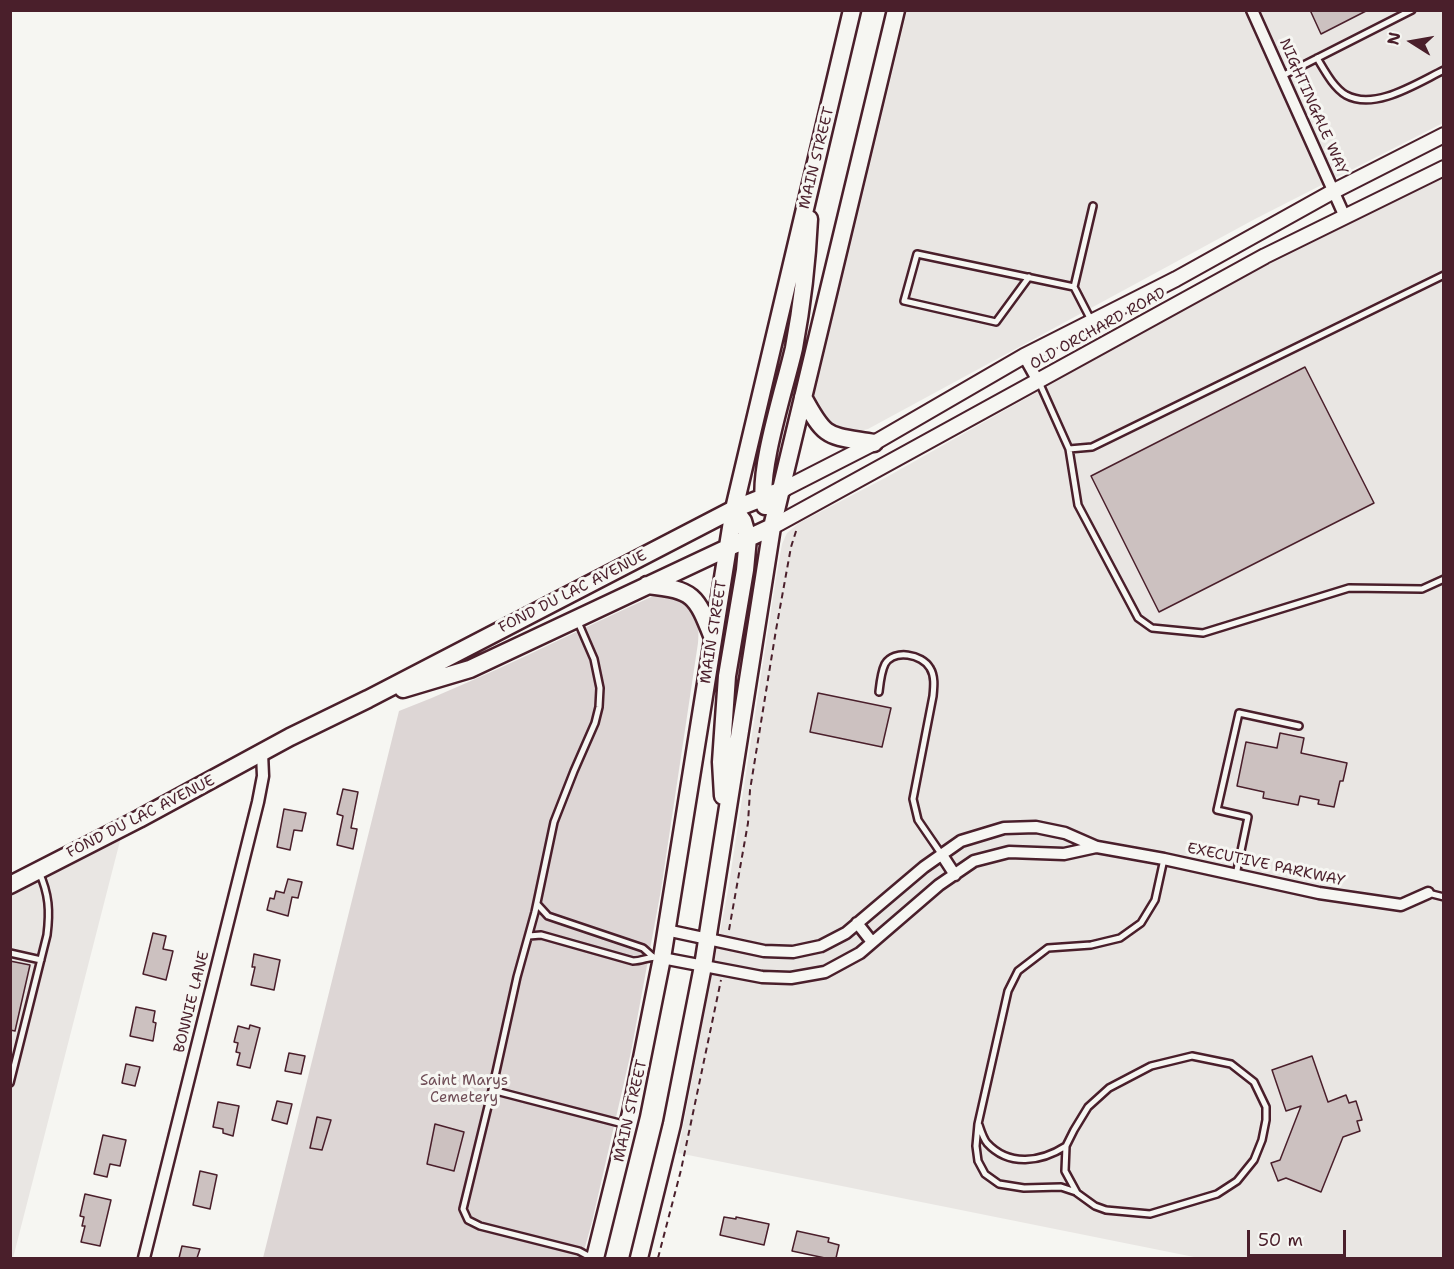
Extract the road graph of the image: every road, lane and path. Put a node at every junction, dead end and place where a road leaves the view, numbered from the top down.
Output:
1 (852, 10) edge
2 (896, 10) edge
3 (1252, 10) edge
4 (1412, 10) edge
5 (1317, 58) junction
6 (1443, 70) edge
7 (1282, 75) junction
8 (1443, 135) edge
9 (1443, 168) edge
10 (811, 180) junction
11 (1334, 191) junction
12 (1094, 206) dead end
13 (1345, 217) junction
14 (1443, 275) edge
15 (1029, 277) junction
16 (1074, 286) junction
17 (1092, 321) junction
18 (1024, 356) junction
19 (1038, 381) junction
20 (803, 397) junction
21 (874, 443) junction
22 (1069, 449) junction
23 (782, 490) junction
24 (762, 498) junction
25 (734, 508) junction
26 (797, 526) dead end
27 (772, 527) junction
28 (748, 538) junction
29 (728, 547) junction
30 (1443, 579) edge
31 (646, 585) junction
32 (576, 618) junction
33 (713, 638) junction
34 (879, 692) dead end
35 (368, 699) junction
36 (1299, 726) dead end
37 (262, 753) junction
38 (724, 836) junction
39 (1097, 847) junction
40 (942, 855) junction
41 (1164, 859) junction
42 (38, 870) junction
43 (955, 874) junction
44 (1236, 875) junction
45 (10, 885) edge
46 (1428, 893) joint
47 (1443, 897) edge
48 (537, 904) junction
49 (857, 923) junction
50 (730, 924) dead end
51 (666, 930) junction
52 (529, 936) junction
53 (706, 939) junction
54 (872, 942) junction
55 (10, 953) edge
56 (657, 957) junction
57 (41, 960) junction
58 (703, 966) junction
59 (719, 990) dead end
60 (10, 1083) edge
61 (492, 1090) junction
62 (978, 1124) junction
63 (628, 1125) junction
64 (1066, 1146) junction
65 (1077, 1193) junction
66 (144, 1258) edge
67 (594, 1258) edge
68 (639, 1258) edge
69 (658, 1258) edge

1 - 10 main road, MAIN STREET
2 - 20 main road
3 - 7 street, NIGHTINGALE WAY
4 - 5 lane
5 - 6 lane
5 - 7 lane
7 - 11 street, NIGHTINGALE WAY
8 - 11 street, OLD ORCHARD ROAD
9 - 13 street, OLD ORCHARD ROAD
10 - 24 main road
10 - 25 main road, MAIN STREET
11 - 13 street, NIGHTINGALE WAY
11 - 17 street, OLD ORCHARD ROAD
12 - 16 lane
13 - 19 street, OLD ORCHARD ROAD
14 - 22 lane
15 - 15 lane
15 - 16 lane
16 - 17 lane
17 - 18 street, OLD ORCHARD ROAD
18 - 19 street
18 - 21 street, OLD ORCHARD ROAD
19 - 22 lane
19 - 27 street, OLD ORCHARD ROAD
20 - 21 main road
20 - 23 main road
21 - 23 street, OLD ORCHARD ROAD
22 - 30 lane
23 - 24 main road, FOND DU LAC AVENUE
23 - 27 main road
24 - 25 main road, FOND DU LAC AVENUE
24 - 27 main road
25 - 28 main road
25 - 29 main road, MAIN STREET
25 - 35 main road, FOND DU LAC AVENUE
26 - 50 path
27 - 28 main road, FOND DU LAC AVENUE
27 - 38 main road
28 - 29 main road, FOND DU LAC AVENUE
28 - 38 main road
29 - 31 main road, FOND DU LAC AVENUE
29 - 33 main road, MAIN STREET
31 - 32 main road, FOND DU LAC AVENUE
31 - 33 main road
32 - 35 main road, FOND DU LAC AVENUE
32 - 48 lane
33 - 51 main road, MAIN STREET
34 - 40 lane
35 - 37 main road, FOND DU LAC AVENUE
36 - 44 lane
37 - 42 main road, FOND DU LAC AVENUE
37 - 66 street, BONNIE LANE
38 - 53 main road
39 - 40 street, EXECUTIVE PARKWAY
39 - 41 street, EXECUTIVE PARKWAY
39 - 43 street, EXECUTIVE PARKWAY
40 - 43 street
40 - 49 street, EXECUTIVE PARKWAY
41 - 44 street, EXECUTIVE PARKWAY
41 - 62 lane
42 - 45 main road, FOND DU LAC AVENUE
42 - 57 lane
43 - 54 street, EXECUTIVE PARKWAY
44 - 46 street, EXECUTIVE PARKWAY
46 - 47 lane
48 - 52 lane
48 - 56 lane
49 - 53 street, EXECUTIVE PARKWAY
49 - 54 street
51 - 53 street, EXECUTIVE PARKWAY
51 - 56 main road, MAIN STREET
52 - 56 lane
52 - 61 lane
53 - 58 main road
54 - 58 street, EXECUTIVE PARKWAY
55 - 57 lane
56 - 58 street, EXECUTIVE PARKWAY
56 - 63 main road, MAIN STREET
57 - 60 lane
58 - 68 main road
59 - 69 path
61 - 63 lane
61 - 67 lane
62 - 64 lane
62 - 65 lane
63 - 67 main road, MAIN STREET
64 - 65 lane
64 - 65 lane

